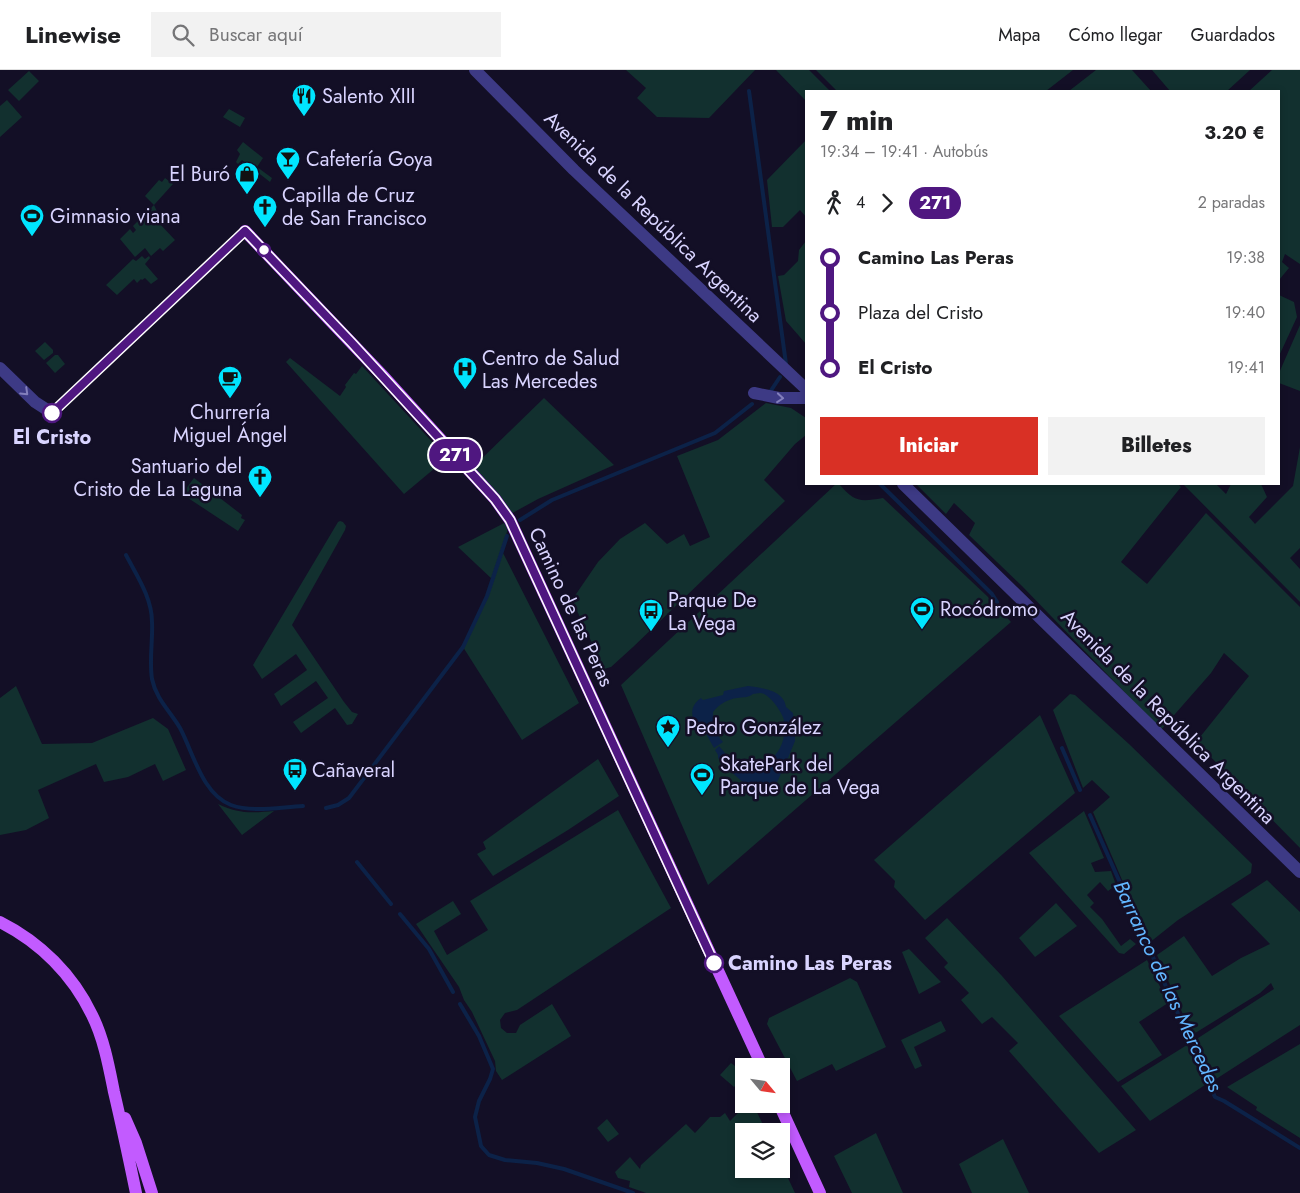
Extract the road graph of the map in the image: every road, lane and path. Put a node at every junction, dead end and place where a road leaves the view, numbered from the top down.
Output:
1 (475, 70) edge
2 (245, 231) dead end
3 (0, 368) edge
4 (805, 388) edge
5 (754, 393) dead end
6 (805, 398) edge
7 (52, 413) dead end
8 (904, 485) edge
9 (1300, 872) edge
10 (0, 922) edge
11 (758, 1058) edge
12 (115, 1094) junction
13 (783, 1113) edge
14 (136, 1193) edge
15 (152, 1193) edge
16 (820, 1193) edge

1 - 4 street, Avenida de la República Argentina
2 - 11 main road, Camino de las Peras
3 -> 7 street
5 -> 6 street
8 - 9 street, Avenida de la República Argentina
10 - 12 main road
12 - 14 main road
12 - 15 main road
13 - 16 main road

